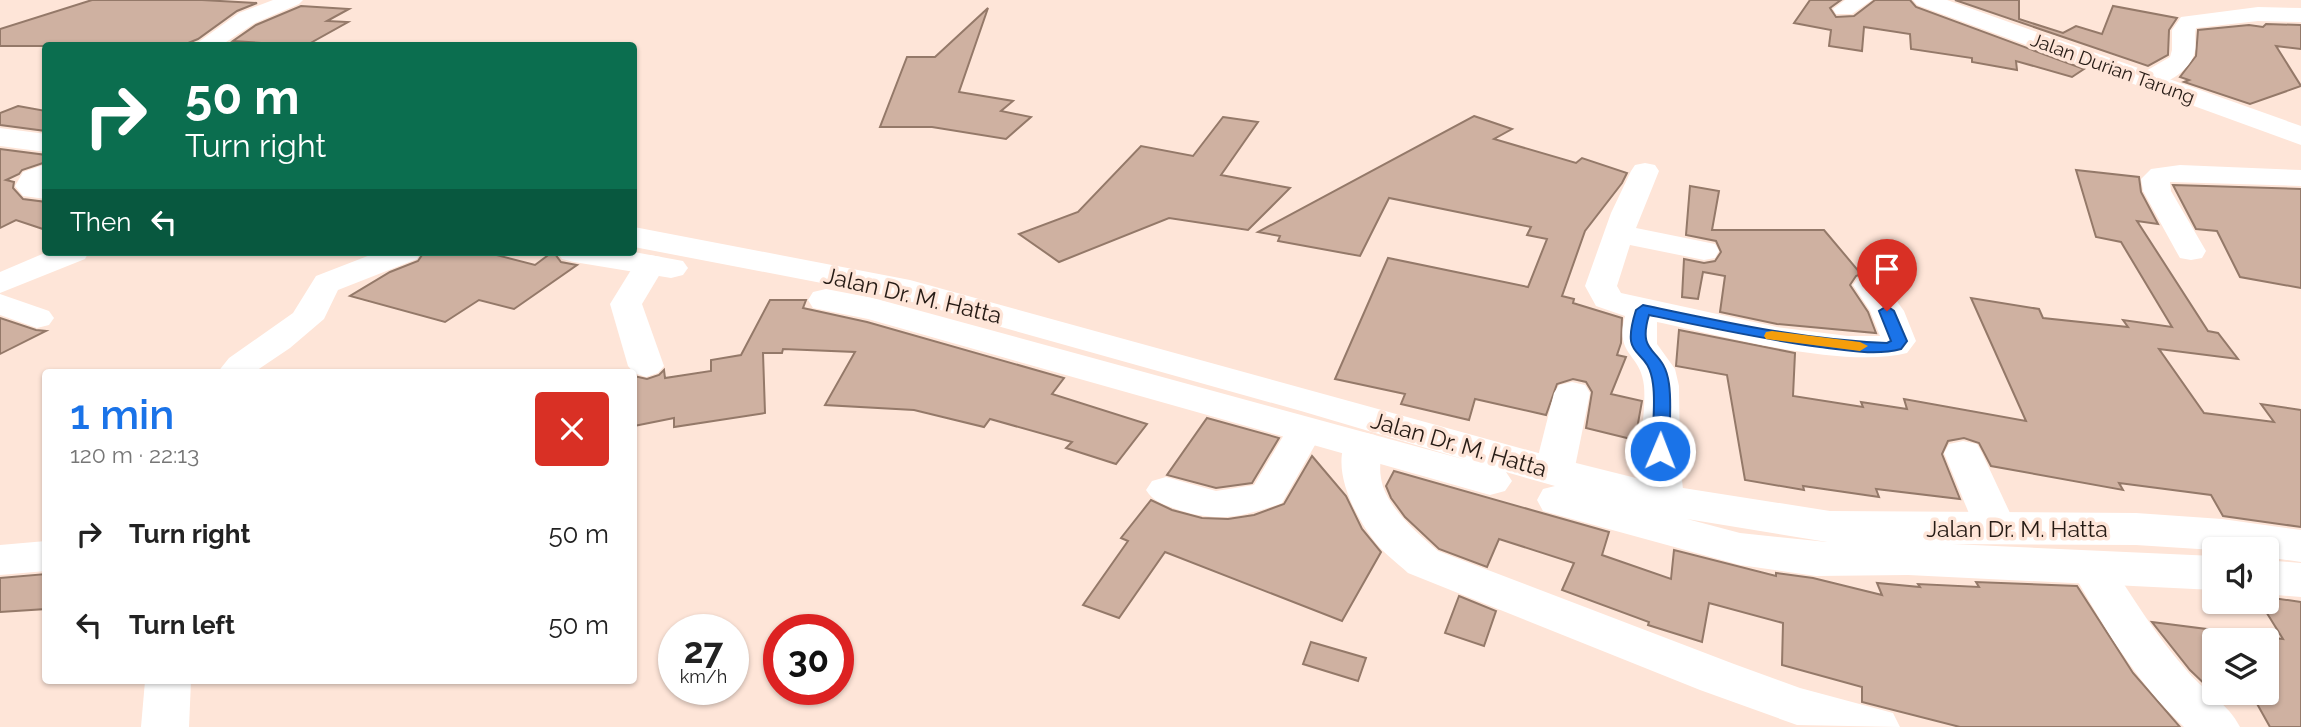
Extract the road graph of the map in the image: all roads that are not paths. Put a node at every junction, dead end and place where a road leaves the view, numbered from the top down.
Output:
1 (292, 0) edge
2 (1925, 0) edge
3 (2301, 15) edge
4 (210, 42) edge
5 (2148, 80) junction
6 (2301, 136) edge
7 (0, 137) edge
8 (42, 143) edge
9 (0, 156) edge
10 (42, 161) edge
11 (1645, 171) dead end
12 (42, 174) edge
13 (2301, 178) edge
14 (42, 190) edge
15 (1618, 234) junction
16 (642, 250) edge
17 (1704, 251) dead end
18 (2191, 251) dead end
19 (64, 256) edge
20 (397, 256) edge
21 (0, 283) edge
22 (1869, 285) dead end
23 (0, 304) edge
24 (1643, 310) junction
25 (37, 318) dead end
26 (646, 366) dead end
27 (238, 369) edge
28 (1572, 393) dead end
29 (1304, 431) junction
30 (1362, 444) junction
31 (1963, 453) dead end
32 (1554, 472) junction
33 (1166, 490) dead end
34 (1664, 499) junction
35 (1996, 528) junction
36 (2301, 546) edge
37 (42, 556) edge
38 (0, 560) edge
39 (2090, 566) junction
40 (2202, 572) edge
41 (2279, 578) edge
42 (2301, 580) edge
43 (168, 684) edge
44 (165, 727) edge
45 (1876, 727) edge
46 (2216, 727) edge

1 - 4 street
2 - 5 main road, Jalan Durian Tarung
3 - 5 street
5 - 6 main road, Jalan Durian Tarung
7 - 8 main road
9 - 10 main road
11 - 15 street
12 - 14 street
13 - 18 street
15 - 17 street
15 - 24 street
16 - 26 street
16 - 29 main road, Jalan Dr. M. Hatta
16 - 32 main road, Jalan Dr. M. Hatta
19 - 21 street
20 - 27 street
22 - 24 street
23 - 25 street
24 - 34 street
28 - 32 street
29 - 30 main road, Jalan Dr. M. Hatta
29 - 33 street
30 - 39 main road, Jalan Dr. M. Hatta
30 - 45 street
31 - 35 street
32 - 34 main road, Jalan Dr. M. Hatta
34 - 35 main road, Jalan Dr. M. Hatta
35 - 36 main road, Jalan Dr. M. Hatta
37 - 38 street
39 - 40 main road, Jalan Dr. M. Hatta
39 - 46 street
41 - 42 main road
43 - 44 street

